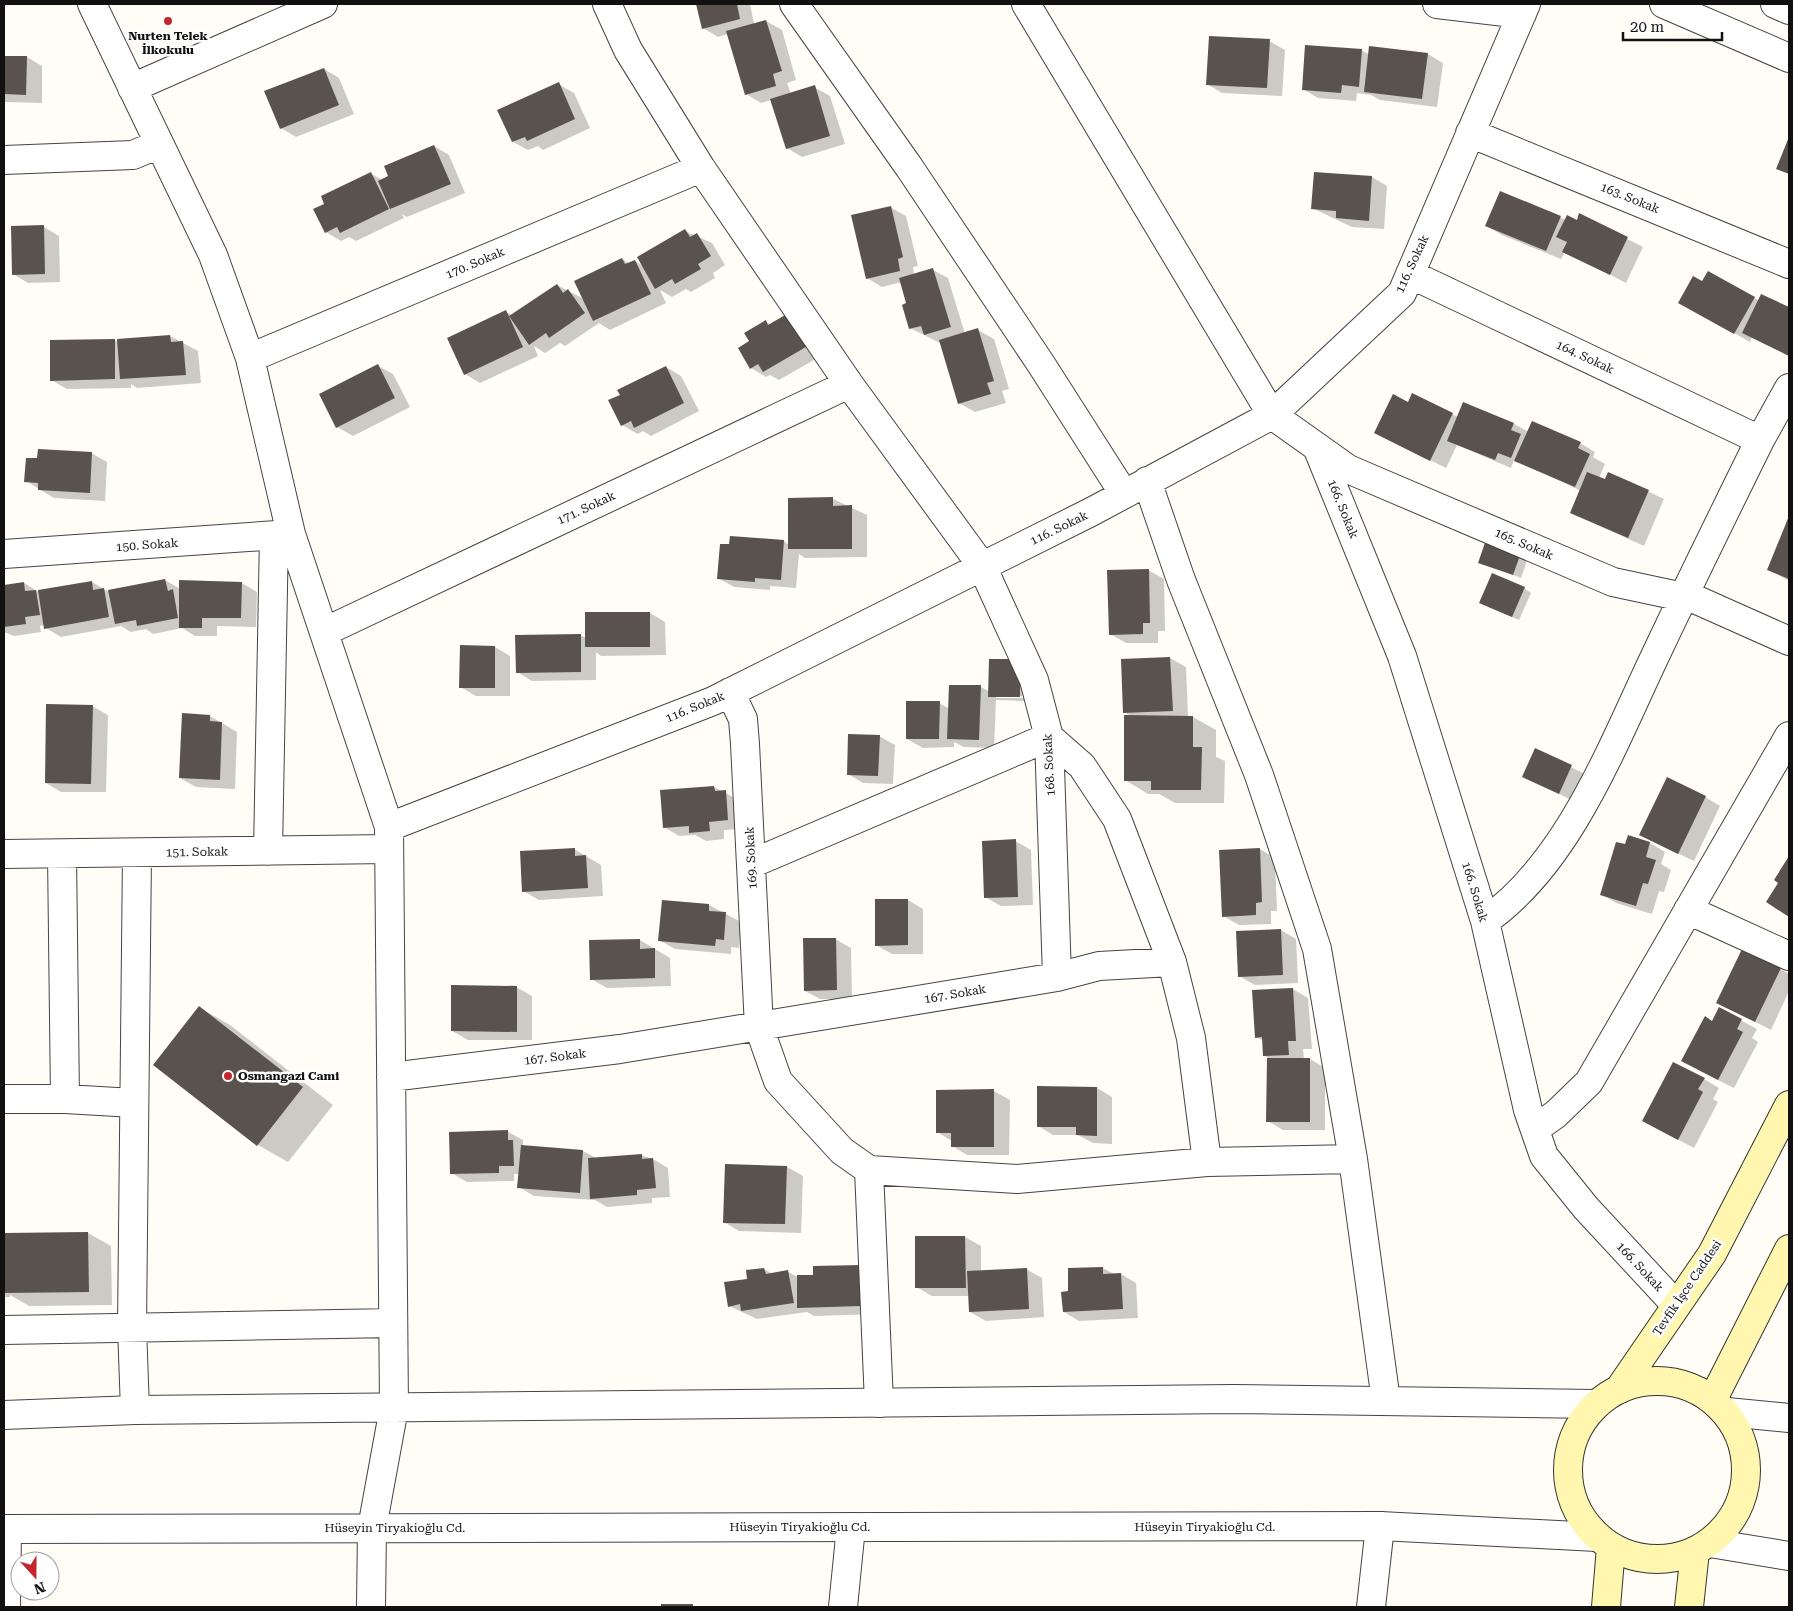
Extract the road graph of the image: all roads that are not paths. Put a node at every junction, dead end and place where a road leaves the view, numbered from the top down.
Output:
1 (92, 4) edge
2 (323, 4) edge
3 (607, 4) edge
4 (794, 4) edge
5 (1026, 4) edge
6 (1437, 4) edge
7 (1664, 4) edge
8 (1775, 4) edge
9 (1524, 9) edge
10 (1789, 10) edge
11 (1789, 58) edge
12 (132, 88) junction
13 (1470, 133) junction
14 (159, 144) junction
15 (4, 160) edge
16 (701, 168) junction
17 (1789, 264) edge
18 (1410, 274) junction
19 (250, 358) junction
20 (849, 384) junction
21 (1789, 388) edge
22 (1272, 415) junction
23 (1760, 440) junction
24 (1317, 447) junction
25 (1147, 482) junction
26 (1124, 494) junction
27 (282, 534) junction
28 (4, 554) edge
29 (982, 566) junction
30 (1683, 597) junction
31 (324, 632) junction
32 (1789, 641) edge
33 (730, 692) junction
34 (1789, 736) edge
35 (1050, 737) junction
36 (389, 838) junction
37 (268, 851) junction
38 (137, 853) junction
39 (4, 854) edge
40 (62, 854) junction
41 (751, 864) junction
42 (1688, 910) junction
43 (1485, 921) junction
44 (1789, 956) edge
45 (1172, 962) junction
46 (1057, 977) junction
47 (759, 1027) junction
48 (391, 1077) junction
49 (4, 1099) edge
50 (65, 1099) junction
51 (134, 1103) junction
52 (1789, 1105) edge
53 (1535, 1129) junction
54 (1353, 1159) junction
55 (1207, 1162) junction
56 (869, 1170) junction
57 (1789, 1249) edge
58 (1676, 1306) junction
59 (393, 1323) junction
60 (132, 1327) junction
61 (4, 1330) edge
62 (1620, 1388) junction
63 (1386, 1401) junction
64 (879, 1403) junction
65 (1596, 1404) junction
66 (1720, 1406) junction
67 (394, 1408) junction
68 (135, 1410) junction
69 (4, 1416) edge
70 (1789, 1418) edge
71 (1380, 1526) junction
72 (851, 1527) junction
73 (372, 1528) junction
74 (6, 1529) edge
75 (1604, 1542) junction
76 (1702, 1547) junction
77 (1789, 1556) edge
78 (6, 1607) edge
79 (371, 1607) edge
80 (843, 1607) edge
81 (1371, 1607) edge
82 (1606, 1607) edge
83 (1689, 1607) edge

1 - 12 street
2 - 12 street
3 - 16 street, 168. Sokak
4 - 26 street
5 - 22 street
6 - 9 street
7 - 11 street
8 - 10 street
9 - 13 street, 116. Sokak
12 - 14 street
13 - 17 street, 163. Sokak
13 - 18 street, 116. Sokak
14 - 15 street
14 - 19 street
16 - 19 street, 170. Sokak
16 - 20 street, 168. Sokak
18 - 22 street, 116. Sokak
18 - 23 street, 164. Sokak
19 - 27 street
20 - 29 street, 168. Sokak
20 - 31 street, 171. Sokak
21 - 23 street
22 - 24 street, 165. Sokak
22 - 25 street, 116. Sokak
23 - 30 street
24 - 30 street, 165. Sokak
24 - 43 street, 166. Sokak
25 - 26 street, 116. Sokak
25 - 54 street
26 - 29 street, 116. Sokak
27 - 28 street, 150. Sokak
27 - 31 street
27 - 37 street
29 - 33 street, 116. Sokak
29 - 35 street, 168. Sokak
30 - 32 street, 165. Sokak
30 - 43 street
31 - 36 street
33 - 36 street, 116. Sokak
33 - 41 street, 169. Sokak
34 - 42 street
35 - 41 street
35 - 45 street
35 - 46 street, 168. Sokak
36 - 37 street, 151. Sokak
36 - 48 street
37 - 38 street, 151. Sokak
38 - 40 street, 151. Sokak
38 - 51 street
39 - 40 street, 151. Sokak
40 - 50 street
41 - 47 street, 169. Sokak
42 - 44 street
42 - 53 street
43 - 53 street, 166. Sokak
45 - 46 street, 167. Sokak
45 - 55 street
46 - 47 street, 167. Sokak
47 - 48 street, 167. Sokak
47 - 56 street, 169. Sokak
48 - 59 street
49 - 50 street
50 - 51 street
51 - 60 street
52 - 58 main road, Tevfik İşce Caddesi
53 - 58 street, 166. Sokak
54 - 55 street
54 - 63 street
55 - 56 street
56 - 64 street
57 - 66 main road
58 - 62 main road, Tevfik İşce Caddesi
59 - 60 street
59 - 67 street
60 - 61 street
60 - 68 street
62 - 65 main road, Hüseyin Tiryakioğlu Cd.
62 - 66 main road, Hüseyin Tiryakioğlu Cd.
63 - 64 street
63 - 65 street
64 - 67 street
65 - 75 main road, Hüseyin Tiryakioğlu Cd.
66 - 70 street, Hüseyin Tiryakioğlu Cd.
66 - 76 main road
67 - 68 street
67 - 73 street
68 - 69 street
71 - 72 street, Hüseyin Tiryakioğlu Cd.
71 - 75 street, Hüseyin Tiryakioğlu Cd.
71 - 81 street
72 - 73 street, Hüseyin Tiryakioğlu Cd.
72 - 80 street
73 - 74 street, Hüseyin Tiryakioğlu Cd.
73 - 79 street
74 - 78 street
75 - 76 main road, Hüseyin Tiryakioğlu Cd.
75 - 82 main road
76 - 77 street, Hüseyin Tiryakioğlu Cd.
76 - 83 main road

